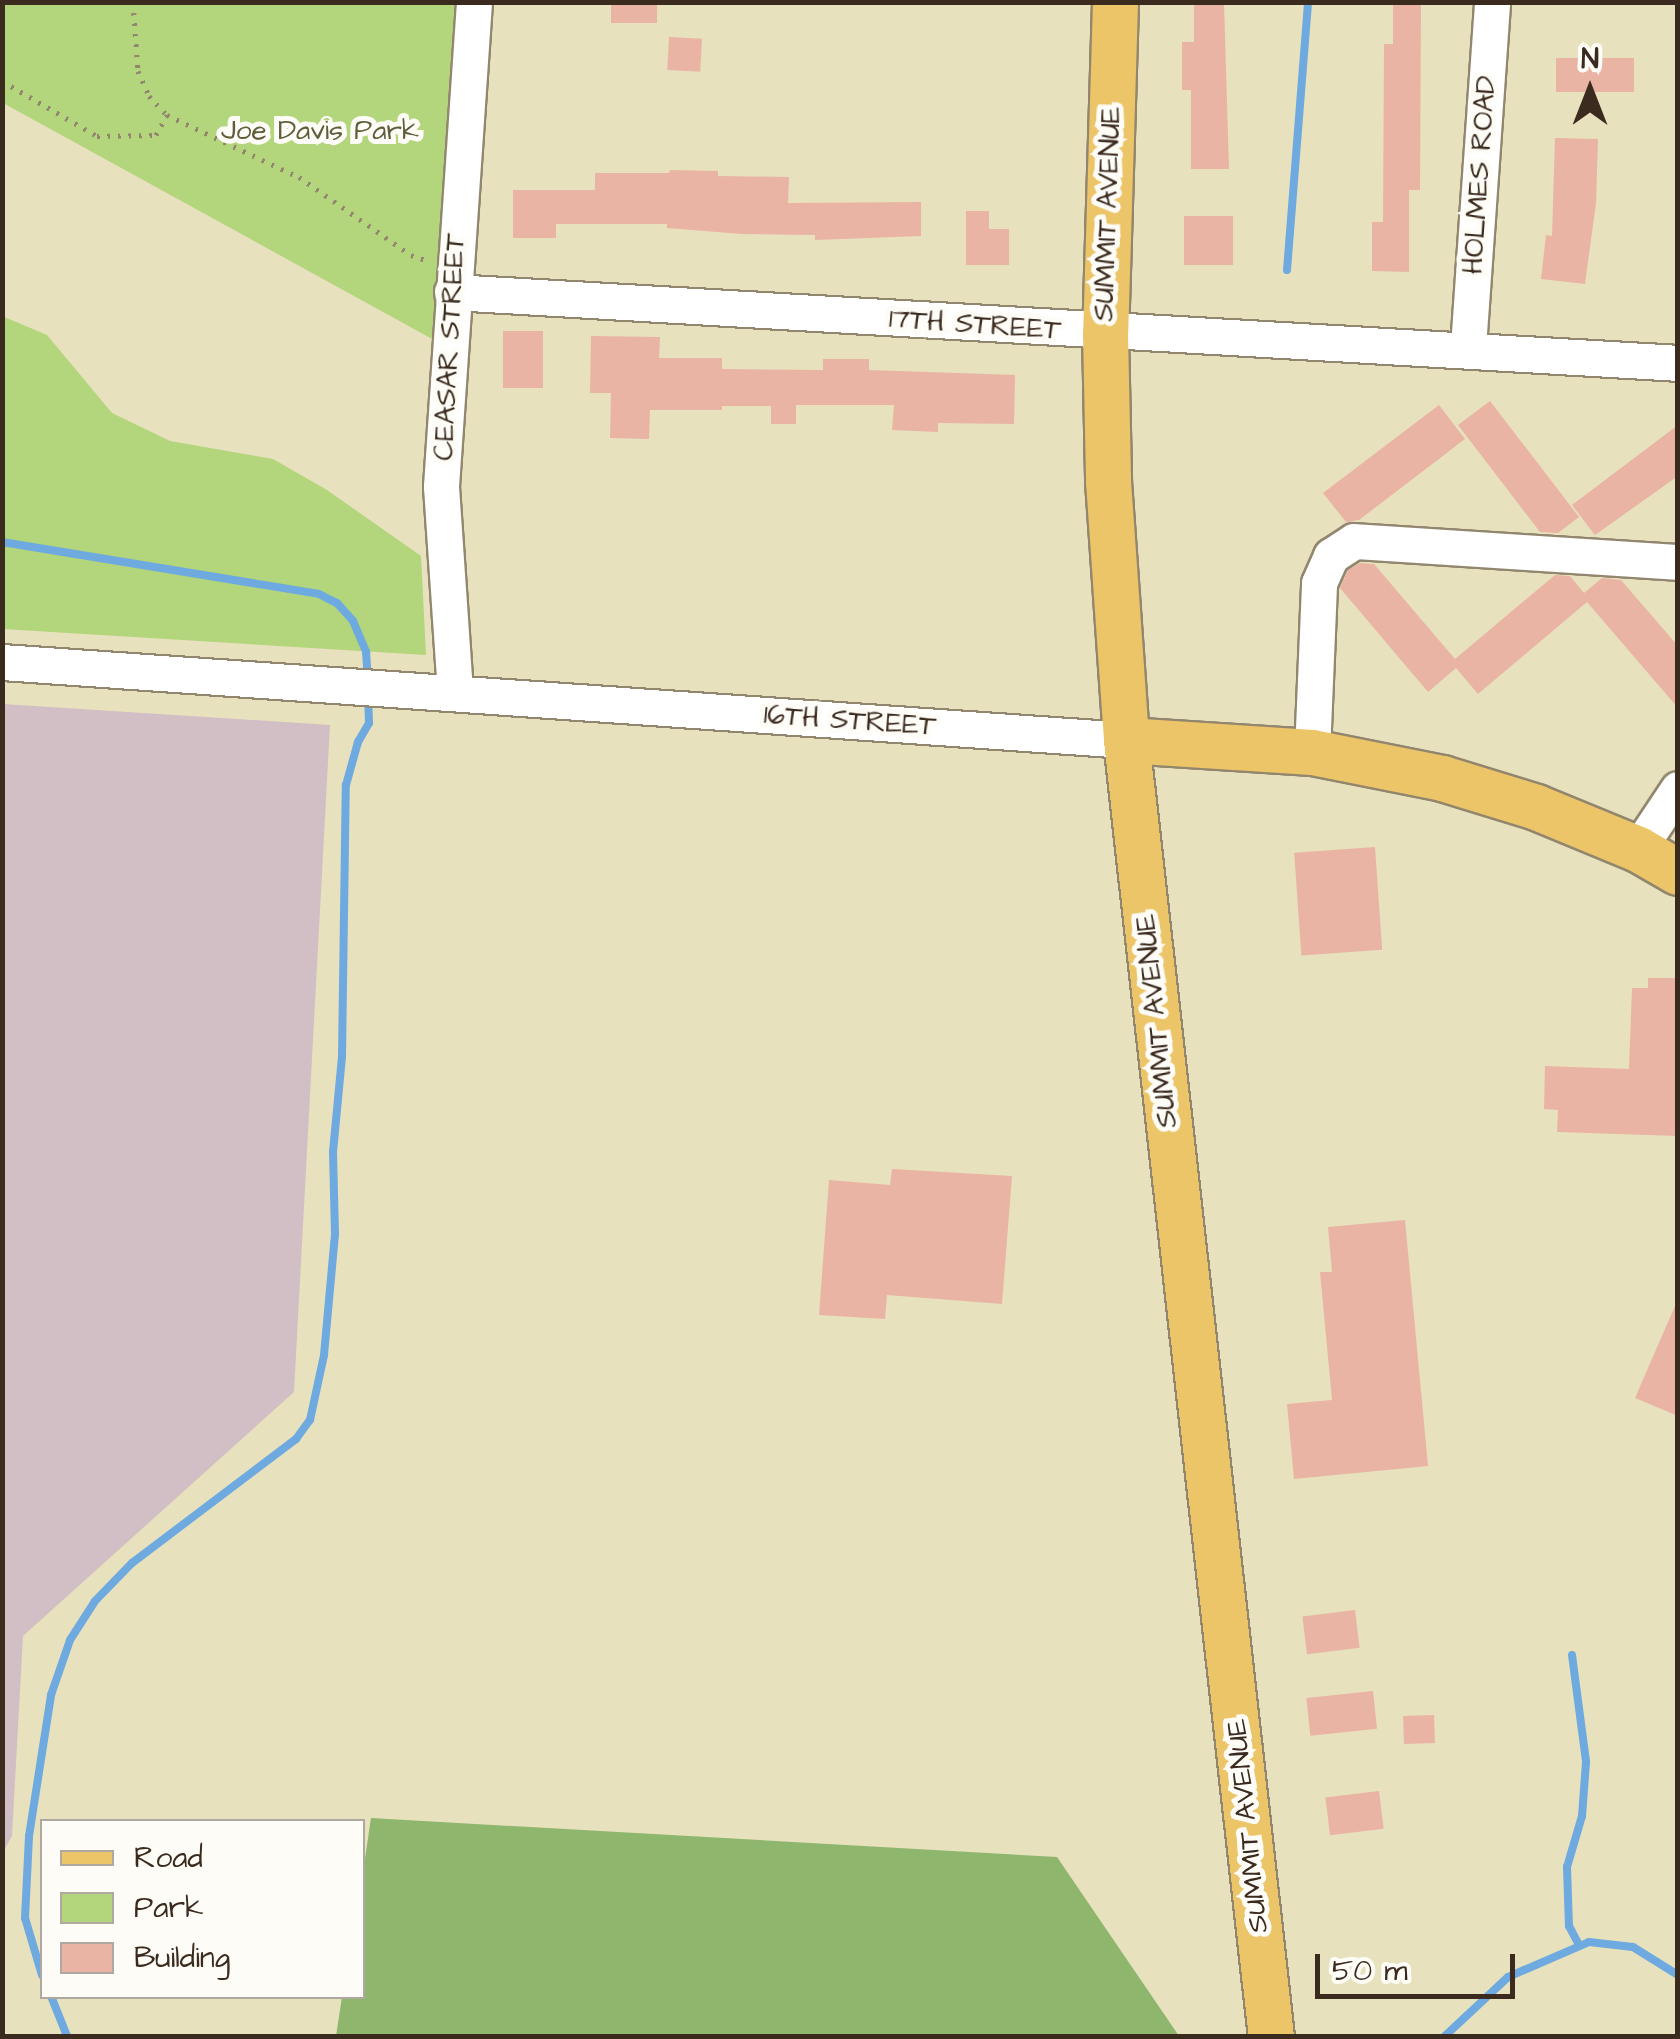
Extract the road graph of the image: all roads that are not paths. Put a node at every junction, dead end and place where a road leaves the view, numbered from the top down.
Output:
1 (474, 2) edge
2 (1114, 2) edge
3 (1492, 2) edge
4 (443, 277) junction
5 (1104, 333) junction
6 (1468, 348) junction
7 (1678, 362) edge
8 (1678, 562) edge
9 (2, 662) edge
10 (456, 692) junction
11 (1126, 740) junction
12 (1312, 752) junction
13 (1678, 788) edge
14 (1638, 848) junction
15 (1678, 872) edge
16 (1272, 2036) edge

1 - 4 street, CEASAR STREET
2 - 5 main road, SUMMIT AVENUE
3 - 6 street, HOLMES ROAD
4 - 5 street, 17TH STREET
4 - 10 street, CEASAR STREET
5 - 6 street, 17TH STREET
5 - 11 main road, SUMMIT AVENUE
6 - 7 street, 17TH STREET
8 - 12 street
9 - 10 street, 16TH STREET
10 - 11 street, 16TH STREET
11 - 12 main road, 16TH STREET
11 - 16 main road, SUMMIT AVENUE
12 - 14 main road, 16TH STREET
13 - 14 street
14 - 15 main road, 16TH STREET

